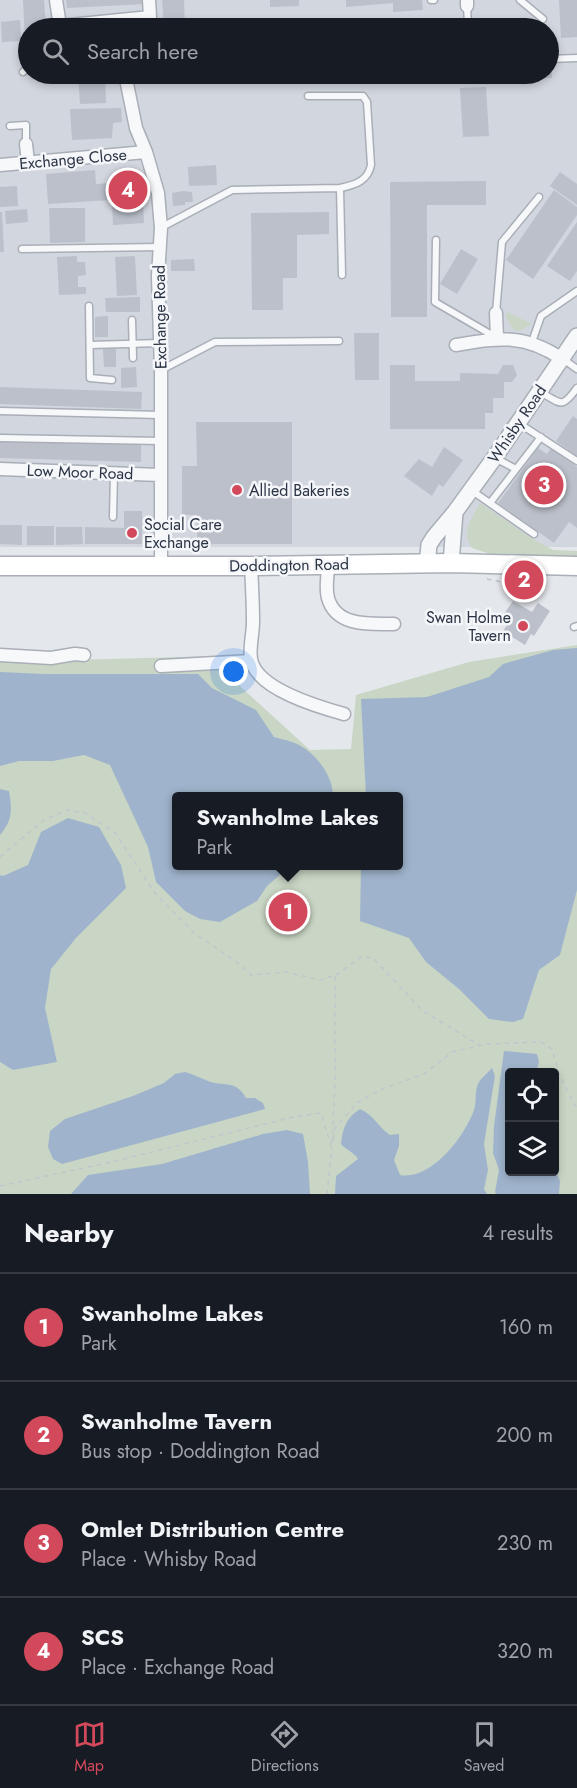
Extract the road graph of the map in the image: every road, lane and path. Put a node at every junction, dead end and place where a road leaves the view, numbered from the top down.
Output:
1 (56, 0) edge
2 (150, 0) edge
3 (520, 0) edge
4 (467, 3) edge
5 (59, 18) edge
6 (146, 18) edge
7 (468, 18) edge
8 (542, 18) edge
9 (577, 58) edge
10 (559, 59) edge
11 (127, 84) edge
12 (308, 96) dead end
13 (10, 126) dead end
14 (26, 144) joint
15 (146, 153) junction
16 (28, 162) junction
17 (0, 165) edge
18 (340, 188) junction
19 (539, 197) dead end
20 (161, 228) junction
21 (436, 240) dead end
22 (160, 247) junction
23 (22, 249) dead end
24 (342, 275) dead end
25 (577, 291) edge
26 (89, 306) dead end
27 (496, 313) joint
28 (132, 320) dead end
29 (577, 336) edge
30 (497, 338) junction
31 (339, 341) dead end
32 (532, 342) junction
33 (160, 343) junction
34 (132, 344) junction
35 (90, 345) junction
36 (456, 345) dead end
37 (133, 358) dead end
38 (562, 358) junction
39 (577, 369) edge
40 (161, 370) junction
41 (112, 380) dead end
42 (577, 388) edge
43 (539, 392) junction
44 (0, 411) edge
45 (160, 415) junction
46 (518, 423) junction
47 (541, 437) junction
48 (0, 438) edge
49 (160, 441) junction
50 (495, 457) junction
51 (577, 461) edge
52 (0, 469) edge
53 (516, 469) junction
54 (114, 473) junction
55 (160, 475) junction
56 (470, 490) junction
57 (490, 503) junction
58 (455, 512) junction
59 (113, 517) dead end
60 (534, 534) dead end
61 (451, 563) junction
62 (328, 564) junction
63 (427, 564) junction
64 (0, 566) edge
65 (161, 566) junction
66 (251, 566) junction
67 (577, 566) edge
68 (394, 624) dead end
69 (0, 655) edge
70 (84, 655) dead end
71 (251, 661) junction
72 (161, 666) dead end
73 (344, 714) dead end
74 (0, 857) edge
75 (335, 975) junction
76 (479, 1046) junction
77 (577, 1106) edge
78 (332, 1146) junction
79 (0, 1186) edge
80 (327, 1194) edge

1 - 5 street
2 - 6 street
3 - 8 lane
4 - 7 lane
9 - 10 lane
11 - 15 street, Exchange Road
12 - 18 lane
13 - 14 lane
14 - 16 street
15 - 16 street, Exchange Close
15 - 20 street, Exchange Road
16 - 17 street, Exchange Close
18 - 20 lane
18 - 24 lane
19 - 27 lane
20 - 22 street, Exchange Road
21 - 30 lane
22 - 23 lane
22 - 33 street, Exchange Road
25 - 32 lane
26 - 35 lane
27 - 30 street
28 - 34 lane
29 - 38 street, Whisby Road
30 - 32 street
30 - 36 street
31 - 40 lane
32 - 38 street
33 - 34 lane
33 - 40 street, Exchange Road
34 - 35 lane
34 - 37 lane
35 - 41 lane
38 - 39 lane
38 - 43 street, Whisby Road
40 - 45 street, Exchange Road
42 - 43 lane
43 - 46 street, Whisby Road
44 - 45 lane
45 - 49 street, Exchange Road
46 - 47 lane
46 - 50 street, Whisby Road
47 - 51 lane
47 - 53 lane
48 - 49 lane
49 - 55 street, Exchange Road
50 - 53 lane
50 - 56 street, Whisby Road
52 - 54 street, Low Moor Road
53 - 57 lane
54 - 55 street, Low Moor Road
54 - 59 lane
55 - 65 street, Exchange Road
56 - 57 lane
56 - 58 street, Whisby Road
57 - 60 lane
58 - 61 street, Whisby Road
58 - 63 street, Whisby Road
61 - 63 main road, Doddington Road
61 - 67 main road, Doddington Road
62 - 63 main road, Doddington Road
62 - 66 main road, Doddington Road
62 - 68 street
64 - 65 main road, Doddington Road
65 - 66 main road, Doddington Road
66 - 71 street
69 - 70 street
71 - 72 street
71 - 73 street
74 - 75 path
75 - 76 path
75 - 78 path
76 - 77 path
76 - 78 path
78 - 79 path
78 - 80 path

